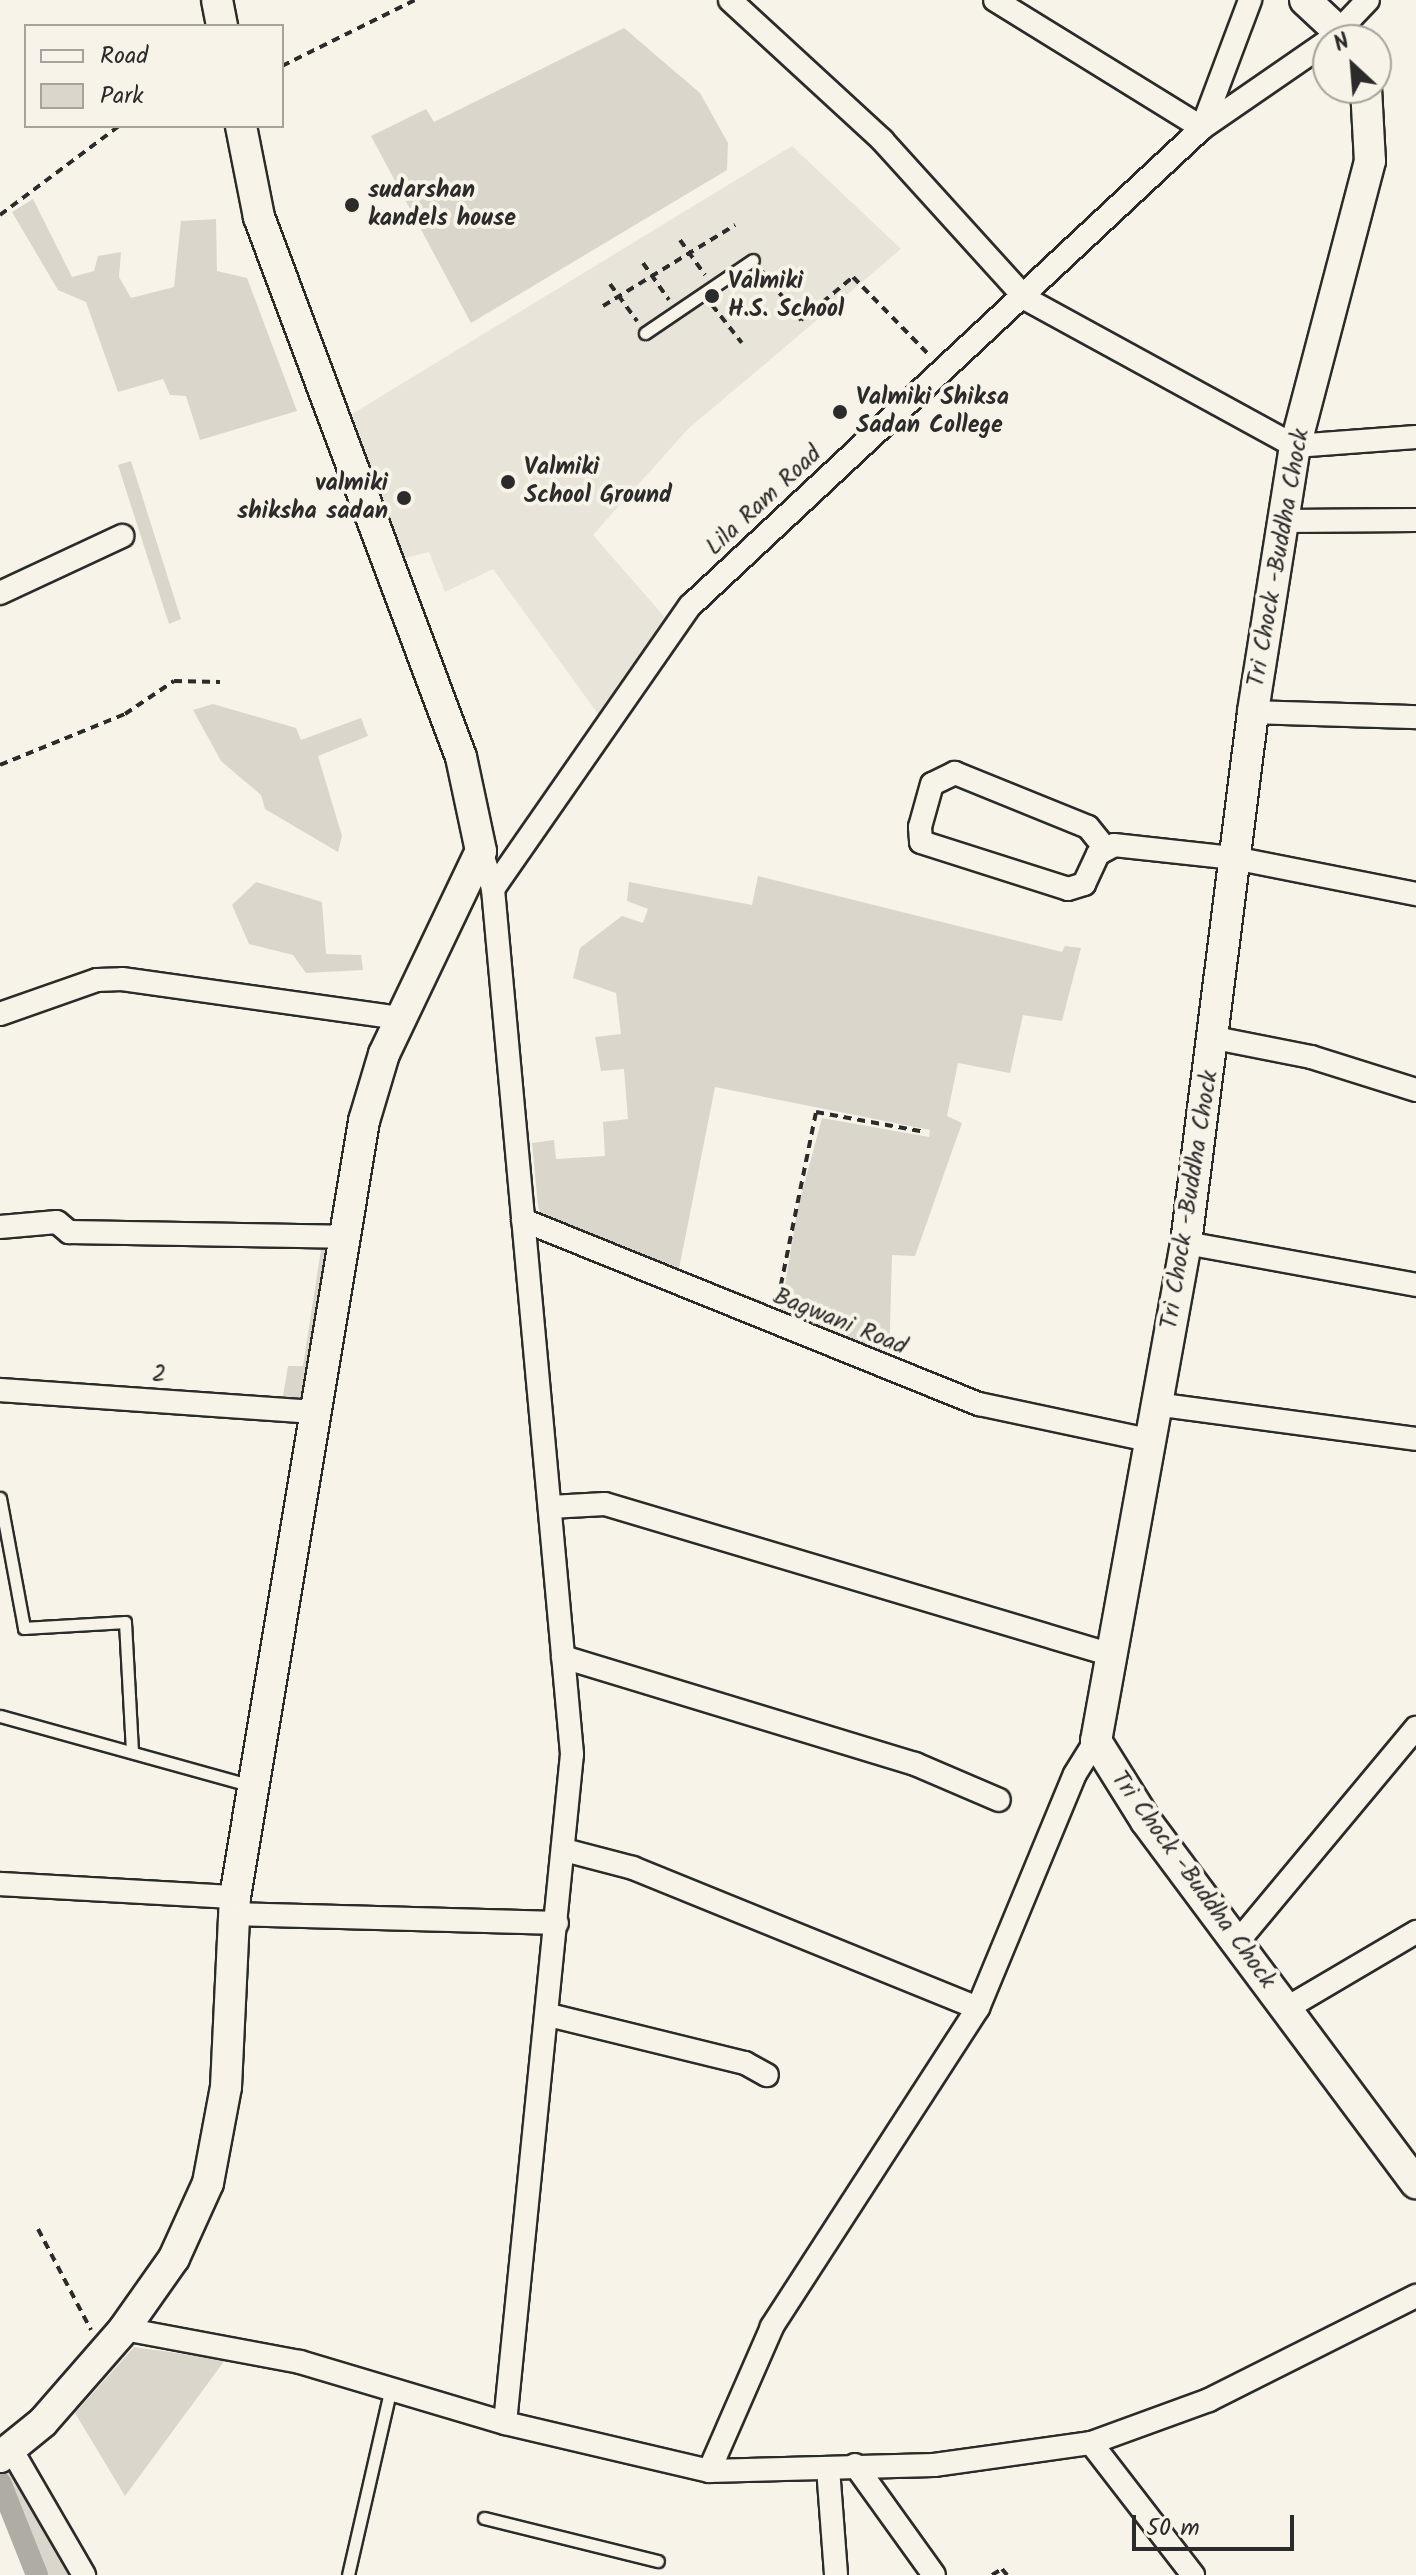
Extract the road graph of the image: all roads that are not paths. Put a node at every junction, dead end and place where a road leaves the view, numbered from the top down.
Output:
1 (217, 0) edge
2 (730, 0) edge
3 (995, 0) edge
4 (1250, 0) edge
5 (1305, 0) edge
6 (1368, 0) edge
7 (222, 24) edge
8 (1325, 24) edge
9 (1348, 24) edge
10 (1312, 55) edge
11 (1369, 104) edge
12 (241, 128) edge
13 (1202, 128) junction
14 (753, 260) road end
15 (1026, 299) junction
16 (645, 333) road end
17 (1416, 437) edge
18 (1295, 446) junction
19 (1416, 520) edge
20 (1285, 521) junction
21 (122, 536) dead end
22 (0, 593) edge
23 (1253, 712) junction
24 (1416, 717) edge
25 (1105, 848) junction
26 (481, 851) junction
27 (1234, 858) junction
28 (493, 889) junction
29 (1416, 894) edge
30 (0, 1014) edge
31 (401, 1018) junction
32 (1215, 1038) junction
33 (1416, 1090) edge
34 (523, 1220) junction
35 (0, 1227) edge
36 (342, 1237) junction
37 (1186, 1243) junction
38 (1416, 1285) edge
39 (0, 1390) edge
40 (1155, 1404) junction
41 (314, 1412) junction
42 (1416, 1439) edge
43 (1148, 1440) junction
44 (0, 1498) edge
45 (550, 1507) junction
46 (1112, 1655) junction
47 (563, 1657) junction
48 (0, 1716) edge
49 (1416, 1728) edge
50 (1096, 1741) junction
51 (132, 1752) junction
52 (253, 1786) junction
53 (999, 1800) dead end
54 (564, 1850) junction
55 (0, 1884) edge
56 (234, 1906) junction
57 (557, 1923) junction
58 (1416, 1932) edge
59 (1240, 1939) junction
60 (978, 2008) junction
61 (1287, 2008) junction
62 (549, 2015) junction
63 (767, 2075) dead end
64 (1416, 2183) edge
65 (1416, 2296) edge
66 (116, 2338) junction
67 (390, 2391) junction
68 (505, 2423) junction
69 (1091, 2443) junction
70 (4, 2454) edge
71 (855, 2465) junction
72 (828, 2468) junction
73 (709, 2471) junction
74 (484, 2518) dead end
75 (658, 2561) dead end
76 (84, 2575) edge
77 (348, 2575) edge
78 (836, 2575) edge
79 (934, 2575) edge
80 (1193, 2575) edge

1 - 7 main road
2 - 15 street
3 - 13 street
4 - 13 street, Lila Ram Road
5 - 8 main road
6 - 9 street
10 - 13 street
11 - 18 main road, Tri Chock -Buddha Chock
12 - 26 main road
13 - 15 street, Lila Ram Road
14 - 16 lane
15 - 18 street
15 - 28 street, Lila Ram Road
17 - 18 street
18 - 20 main road, Tri Chock -Buddha Chock
19 - 20 street
20 - 23 main road, Tri Chock -Buddha Chock
21 - 22 street
23 - 24 street
23 - 27 main road, Tri Chock -Buddha Chock
25 - 25 street
25 - 27 street
26 - 28 street
26 - 31 main road
27 - 29 street
27 - 32 main road, Tri Chock -Buddha Chock
28 - 34 street
30 - 31 street
31 - 36 main road
32 - 33 street
32 - 37 main road, Tri Chock -Buddha Chock
34 - 43 street, Bagwani Road
34 - 45 street
35 - 36 street
36 - 41 main road
37 - 38 street
37 - 40 main road, Tri Chock -Buddha Chock
39 - 41 street, 2
40 - 42 street
40 - 43 main road, Tri Chock -Buddha Chock
41 - 52 main road
43 - 46 main road, Tri Chock -Buddha Chock
44 - 51 lane
45 - 46 street
45 - 47 street
46 - 50 main road, Tri Chock -Buddha Chock
47 - 53 street
47 - 54 street
48 - 51 lane
49 - 59 street
50 - 59 main road, Tri Chock -Buddha Chock
50 - 60 street
51 - 52 lane
52 - 56 main road
54 - 57 street
54 - 60 street
55 - 56 street
56 - 57 street
56 - 66 main road
57 - 62 street
58 - 61 street
59 - 61 main road, Tri Chock -Buddha Chock
60 - 73 street
61 - 64 main road, Tri Chock -Buddha Chock
62 - 63 street
62 - 68 street
65 - 69 street
66 - 67 street
66 - 70 main road
67 - 68 street
67 - 77 lane
68 - 73 street
69 - 71 street
69 - 80 street
70 - 76 street
71 - 72 street
71 - 79 street
72 - 73 street
72 - 78 street
74 - 75 lane

